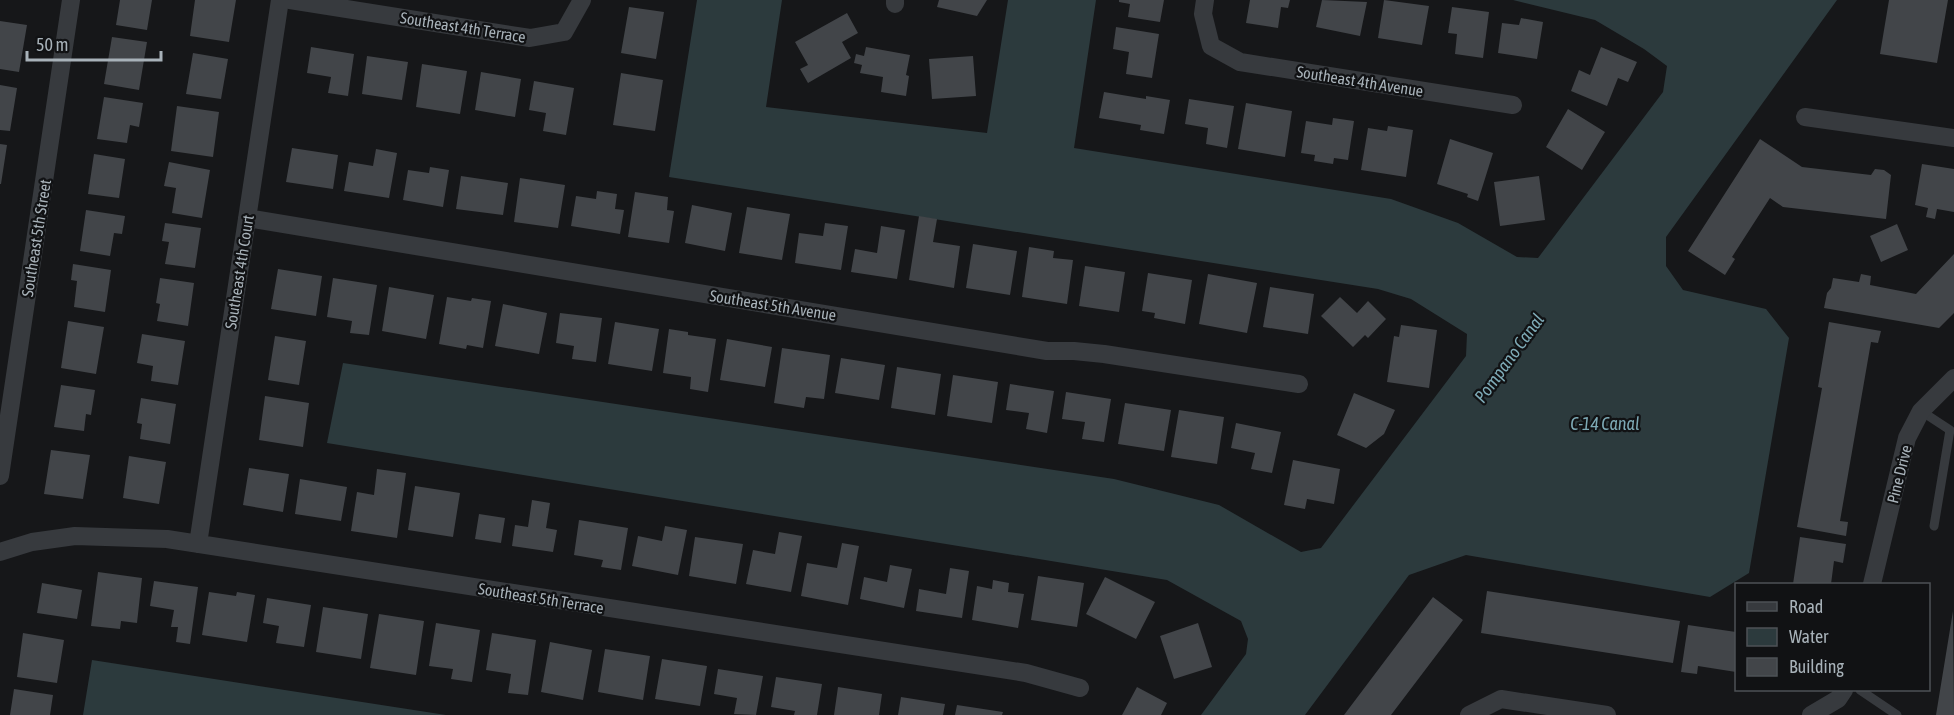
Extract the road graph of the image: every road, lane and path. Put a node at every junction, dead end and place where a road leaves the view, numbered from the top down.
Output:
1 (71, 0) edge
2 (280, 0) edge
3 (290, 0) edge
4 (582, 0) edge
5 (1205, 0) edge
6 (1513, 105) dead end
7 (1805, 117) dead end
8 (1954, 138) edge
9 (247, 218) junction
10 (1954, 378) edge
11 (1299, 384) dead end
12 (1922, 411) junction
13 (0, 476) edge
14 (1934, 526) dead end
15 (198, 544) junction
16 (0, 552) edge
17 (1872, 583) edge
18 (1080, 688) dead end
19 (1843, 691) edge
20 (1861, 691) edge
21 (1469, 715) edge
22 (1607, 715) edge
23 (1812, 715) edge
24 (1897, 715) edge

1 - 13 street, Southeast 5th Street
2 - 9 street, Southeast 4th Court
3 - 4 street, Southeast 4th Terrace
5 - 6 street, Southeast 4th Avenue
7 - 8 street
9 - 11 street, Southeast 5th Avenue
9 - 15 street, Southeast 4th Court
10 - 12 street, Pine Drive
12 - 14 lane
12 - 17 street, Pine Drive
15 - 16 street, Southeast 5th Terrace
15 - 18 street, Southeast 5th Terrace
19 - 23 street
20 - 24 lane
21 - 22 street

